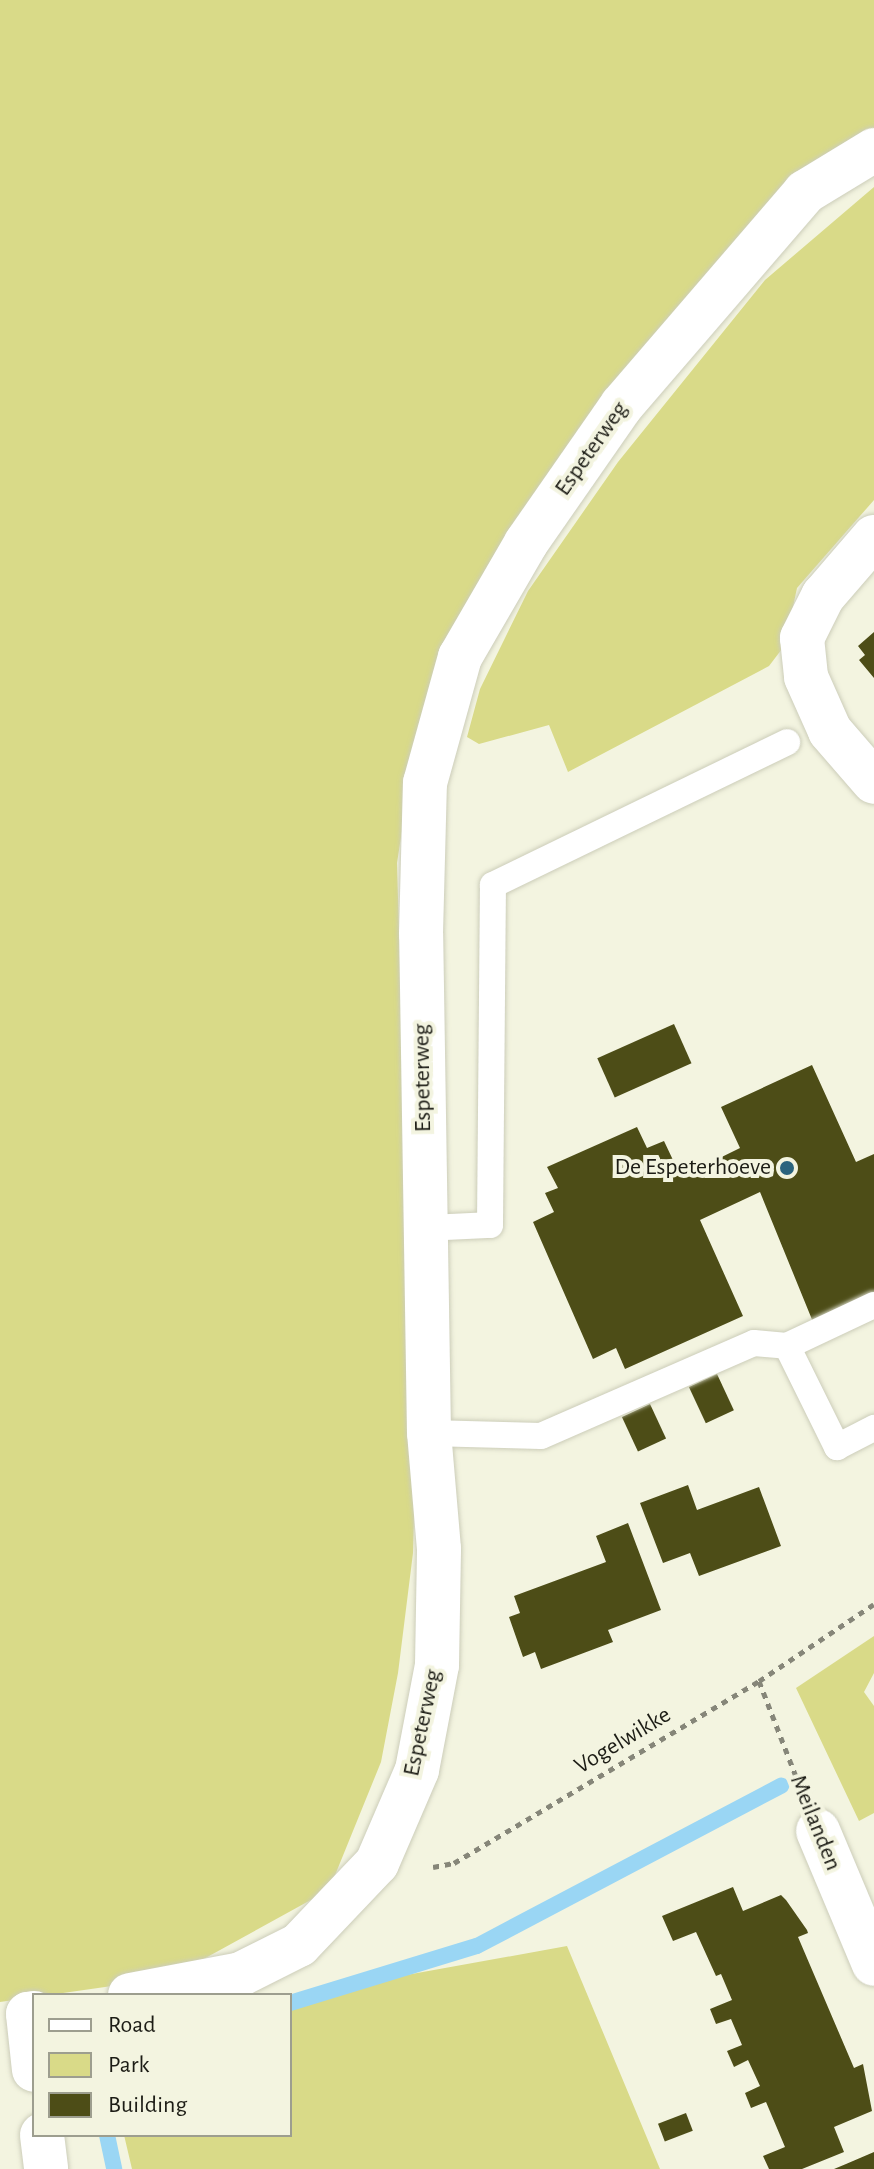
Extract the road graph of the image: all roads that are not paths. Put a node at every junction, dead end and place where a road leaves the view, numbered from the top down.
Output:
1 (874, 150) edge
2 (874, 537) edge
3 (787, 742) dead end
4 (874, 782) edge
5 (426, 1228) junction
6 (874, 1305) edge
7 (787, 1346) junction
8 (874, 1428) edge
9 (429, 1433) junction
10 (818, 1831) road end
11 (874, 1964) edge
12 (141, 1993) edge
13 (32, 2013) edge
14 (32, 2051) edge
15 (42, 2137) edge
16 (46, 2169) edge

1 - 5 street, Espeterweg
2 - 4 street
3 - 5 lane
5 - 9 street, Espeterweg
6 - 7 lane
7 - 8 lane
7 - 9 lane
9 - 12 street, Espeterweg
10 - 11 street, Meilanden
13 - 14 street
15 - 16 street

